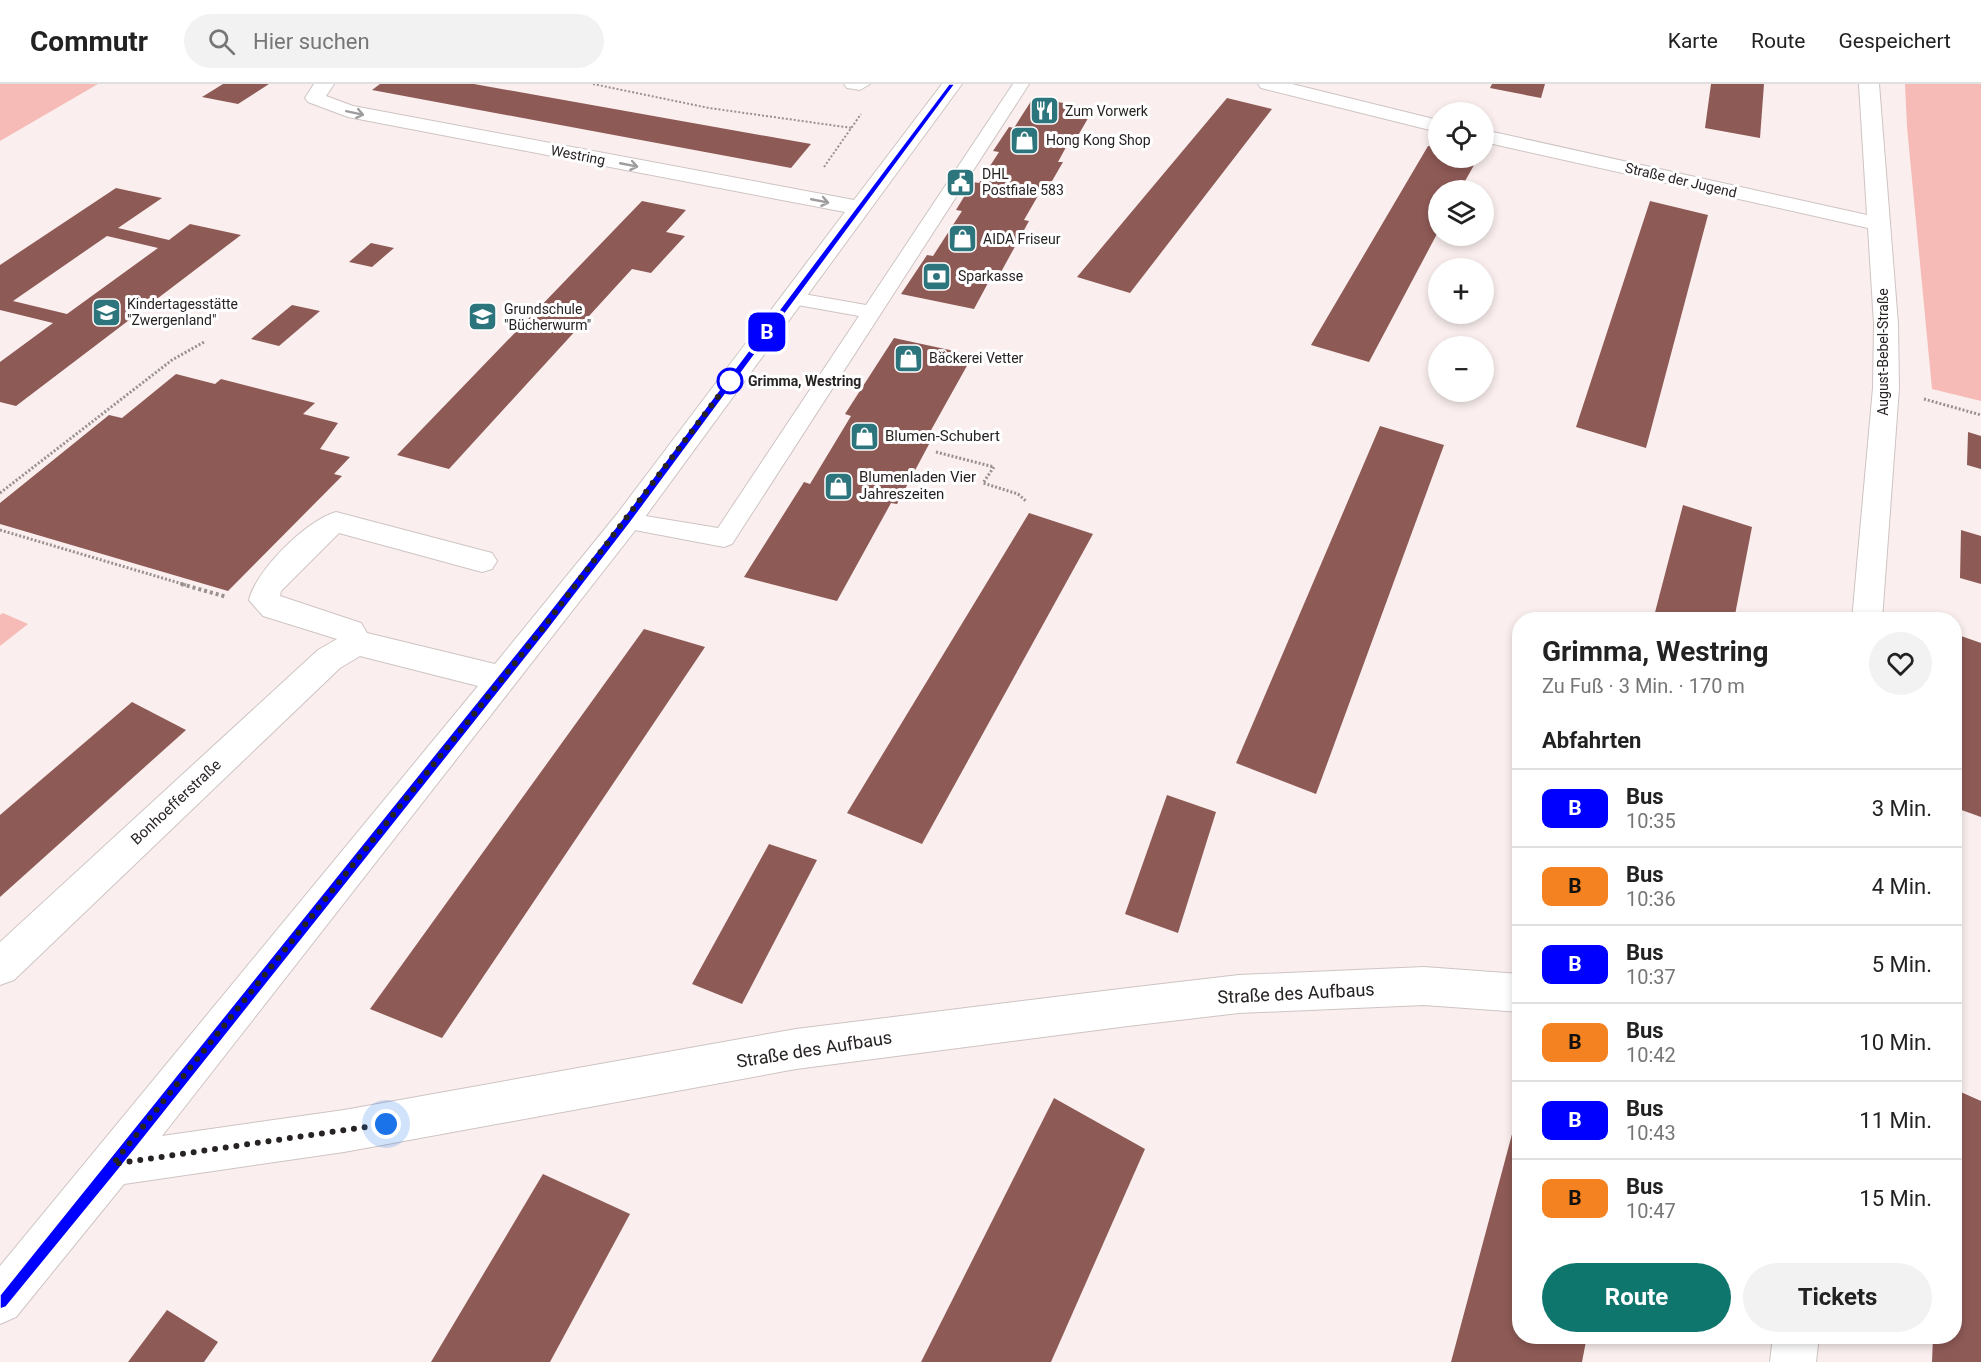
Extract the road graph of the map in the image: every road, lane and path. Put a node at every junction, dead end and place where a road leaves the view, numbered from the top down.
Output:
1 (324, 84) edge
2 (594, 84) edge
3 (854, 84) edge
4 (860, 84) edge
5 (952, 84) edge
6 (1021, 84) edge
7 (1268, 84) edge
8 (1869, 84) edge
9 (864, 110) dead end
10 (1428, 124) edge
11 (852, 128) junction
12 (1494, 138) edge
13 (803, 197) junction
14 (859, 208) junction
15 (1879, 224) junction
16 (792, 298) junction
17 (871, 312) junction
18 (204, 342) dead end
19 (1886, 388) junction
20 (1981, 415) edge
21 (936, 452) dead end
22 (0, 494) edge
23 (1026, 501) dead end
24 (627, 521) junction
25 (0, 530) edge
26 (482, 561) dead end
27 (269, 604) junction
28 (1868, 612) edge
29 (356, 643) junction
30 (503, 679) junction
31 (0, 967) edge
32 (1512, 992) edge
33 (113, 1164) junction
34 (0, 1301) edge
35 (1795, 1344) edge
36 (1793, 1362) edge

1 -> 13 street, Westring
2 - 11 path
3 - 4 street
5 - 14 street
6 - 17 lane
7 - 10 street
8 - 15 street, August-Bebel-Straße
9 - 11 path
11 - 13 path
12 - 15 street, Straße der Jugend
13 -> 14 street, Westring
14 - 16 street
15 - 19 street, August-Bebel-Straße
16 - 17 lane
16 - 24 street
17 - 24 lane
18 - 22 path
19 - 20 path
19 - 28 street, August-Bebel-Straße
21 - 23 path
24 - 30 street
25 - 27 path
26 - 27 street
27 - 29 street
29 - 30 street
29 - 31 street, Bonhoefferstraße
30 - 33 street
32 - 33 street, Straße des Aufbaus
33 - 34 street
35 - 36 street

